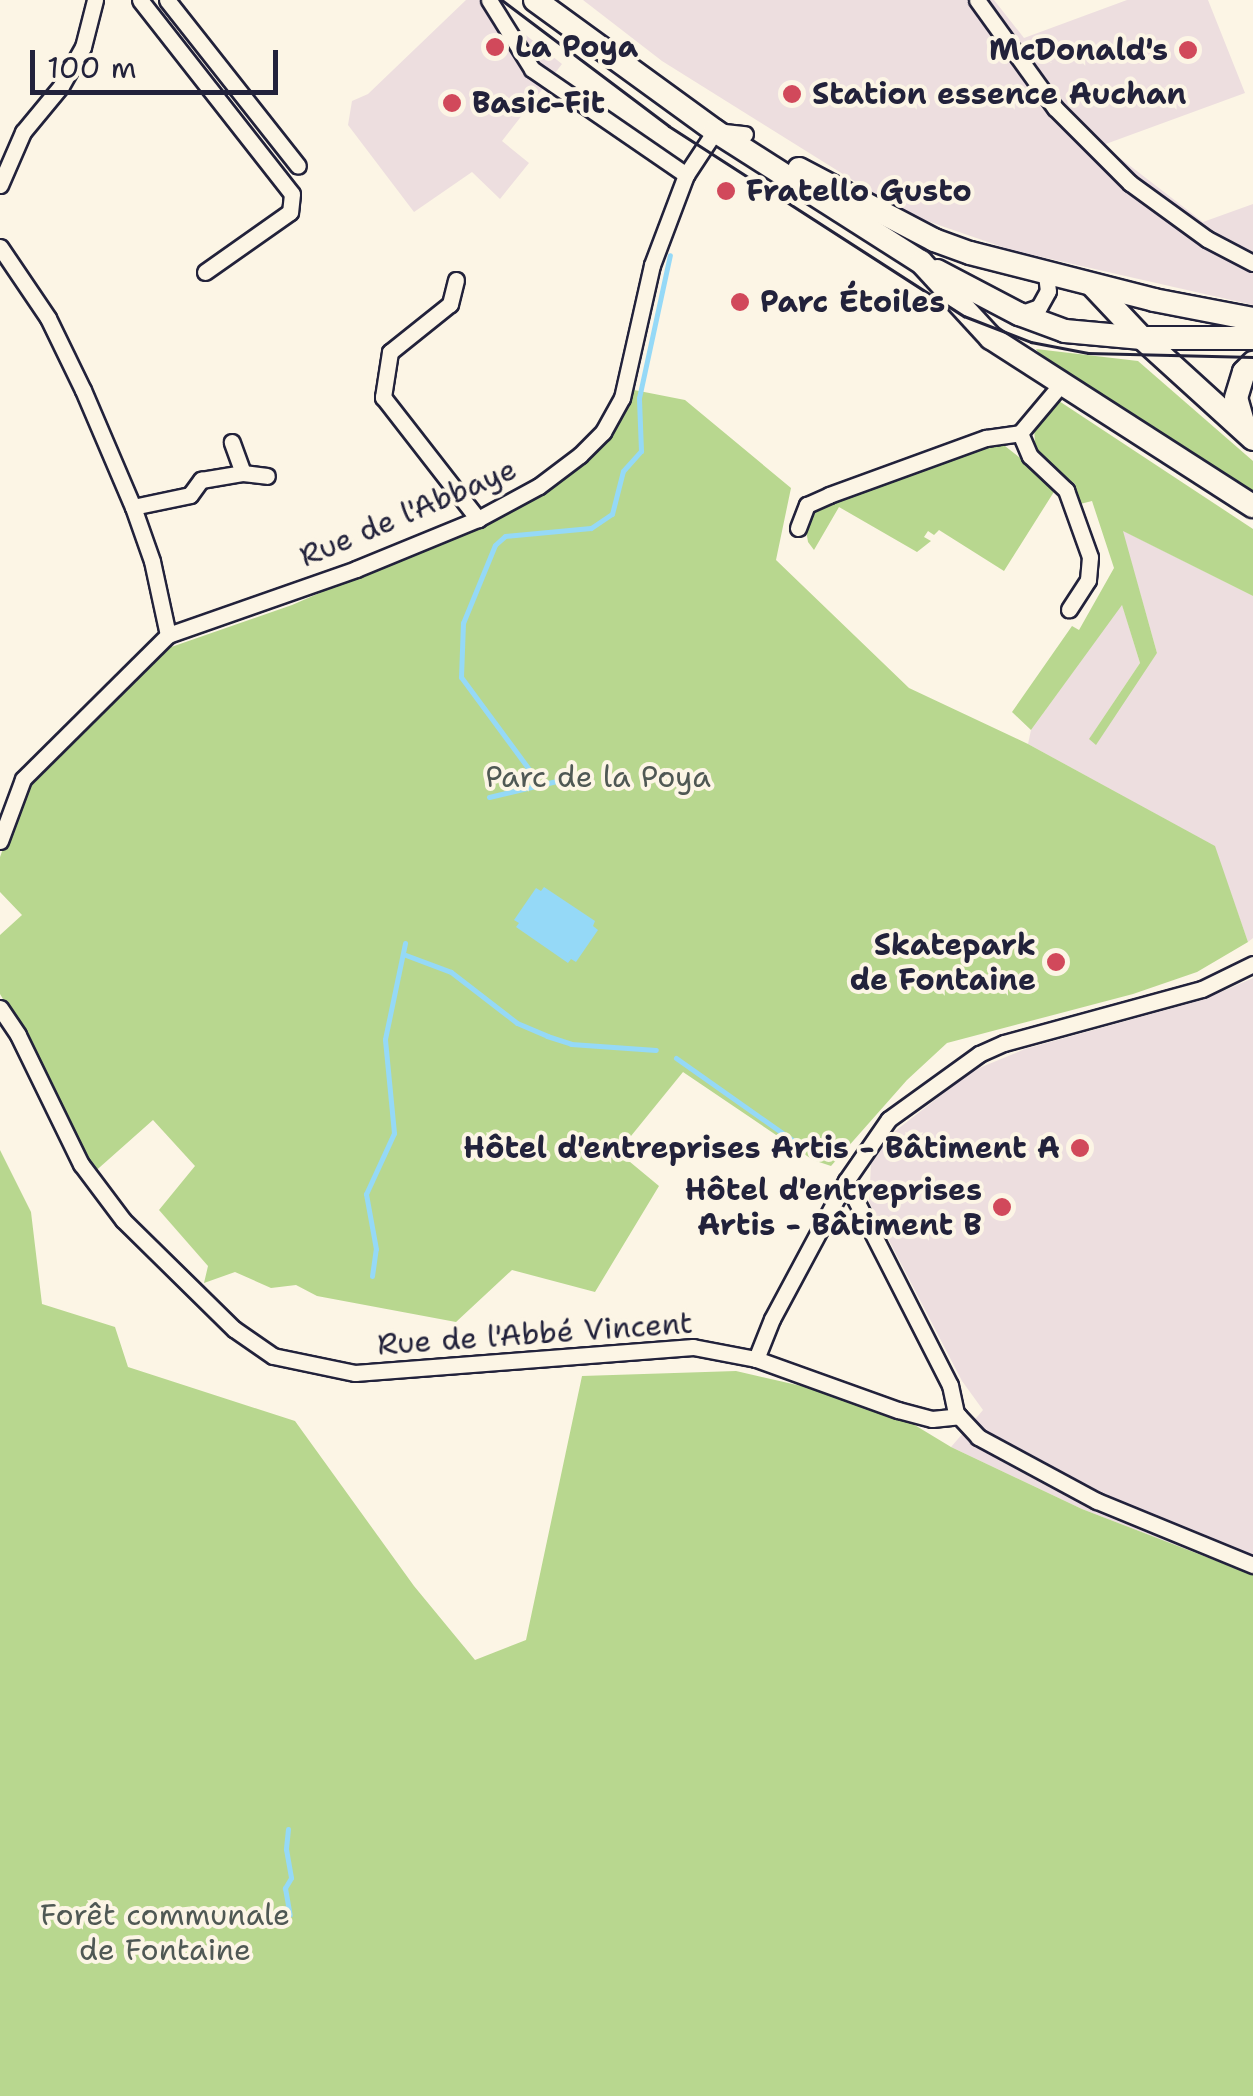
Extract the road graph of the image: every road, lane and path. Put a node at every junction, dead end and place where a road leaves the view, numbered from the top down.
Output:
1 (140, 0) edge
2 (168, 0) edge
3 (488, 0) edge
4 (534, 0) edge
5 (560, 0) edge
6 (978, 0) edge
7 (90, 2) edge
8 (715, 131) junction
9 (746, 134) junction
10 (5, 158) edge
11 (298, 166) dead end
12 (686, 176) junction
13 (0, 185) edge
14 (0, 247) edge
15 (921, 262) junction
16 (1253, 263) edge
17 (1014, 264) junction
18 (15, 271) junction
19 (205, 272) dead end
20 (1046, 274) junction
21 (456, 280) dead end
22 (0, 282) edge
23 (1091, 284) junction
24 (980, 295) junction
25 (1019, 314) junction
26 (1253, 318) edge
27 (1142, 338) junction
28 (1253, 338) edge
29 (1253, 363) edge
30 (1033, 364) junction
31 (1062, 383) junction
32 (1020, 434) junction
33 (1249, 436) edge
34 (232, 442) dead end
35 (244, 473) junction
36 (267, 476) dead end
37 (1253, 506) edge
38 (133, 507) junction
39 (478, 519) junction
40 (798, 528) dead end
41 (1069, 609) dead end
42 (168, 636) junction
43 (0, 841) edge
44 (1253, 964) edge
45 (0, 1008) edge
46 (846, 1181) junction
47 (756, 1359) junction
48 (959, 1416) junction
49 (1253, 1566) edge

1 - 19 street
2 - 11 street
3 - 12 street
4 - 8 main road
5 - 9 main road
6 - 16 street
7 - 10 street
8 - 9 street
8 - 12 street, Rue de l'Abbaye
8 - 15 main road
9 - 17 main road
10 - 13 street
12 - 39 street, Rue de l'Abbaye
14 - 18 street
15 - 24 main road
15 - 30 main road
17 - 20 main road
17 - 24 main road
18 - 22 street
18 - 38 street
20 - 23 main road
20 - 25 street
21 - 39 street
23 - 26 main road
23 - 27 main road
24 - 25 main road
24 - 30 main road
25 - 27 main road
27 - 28 main road
27 - 33 main road
29 - 33 main road
30 - 31 main road
31 - 32 street
31 - 37 main road
32 - 40 street
32 - 41 street
34 - 35 street
35 - 36 street
35 - 38 street
38 - 42 street
39 - 42 street, Rue de l'Abbaye
42 - 43 street, Rue de l'Abbaye
44 - 46 street
45 - 47 street, Rue de l'Abbé Vincent
46 - 47 street
46 - 48 street
47 - 48 street, Rue de l'Abbé Vincent
48 - 49 street

